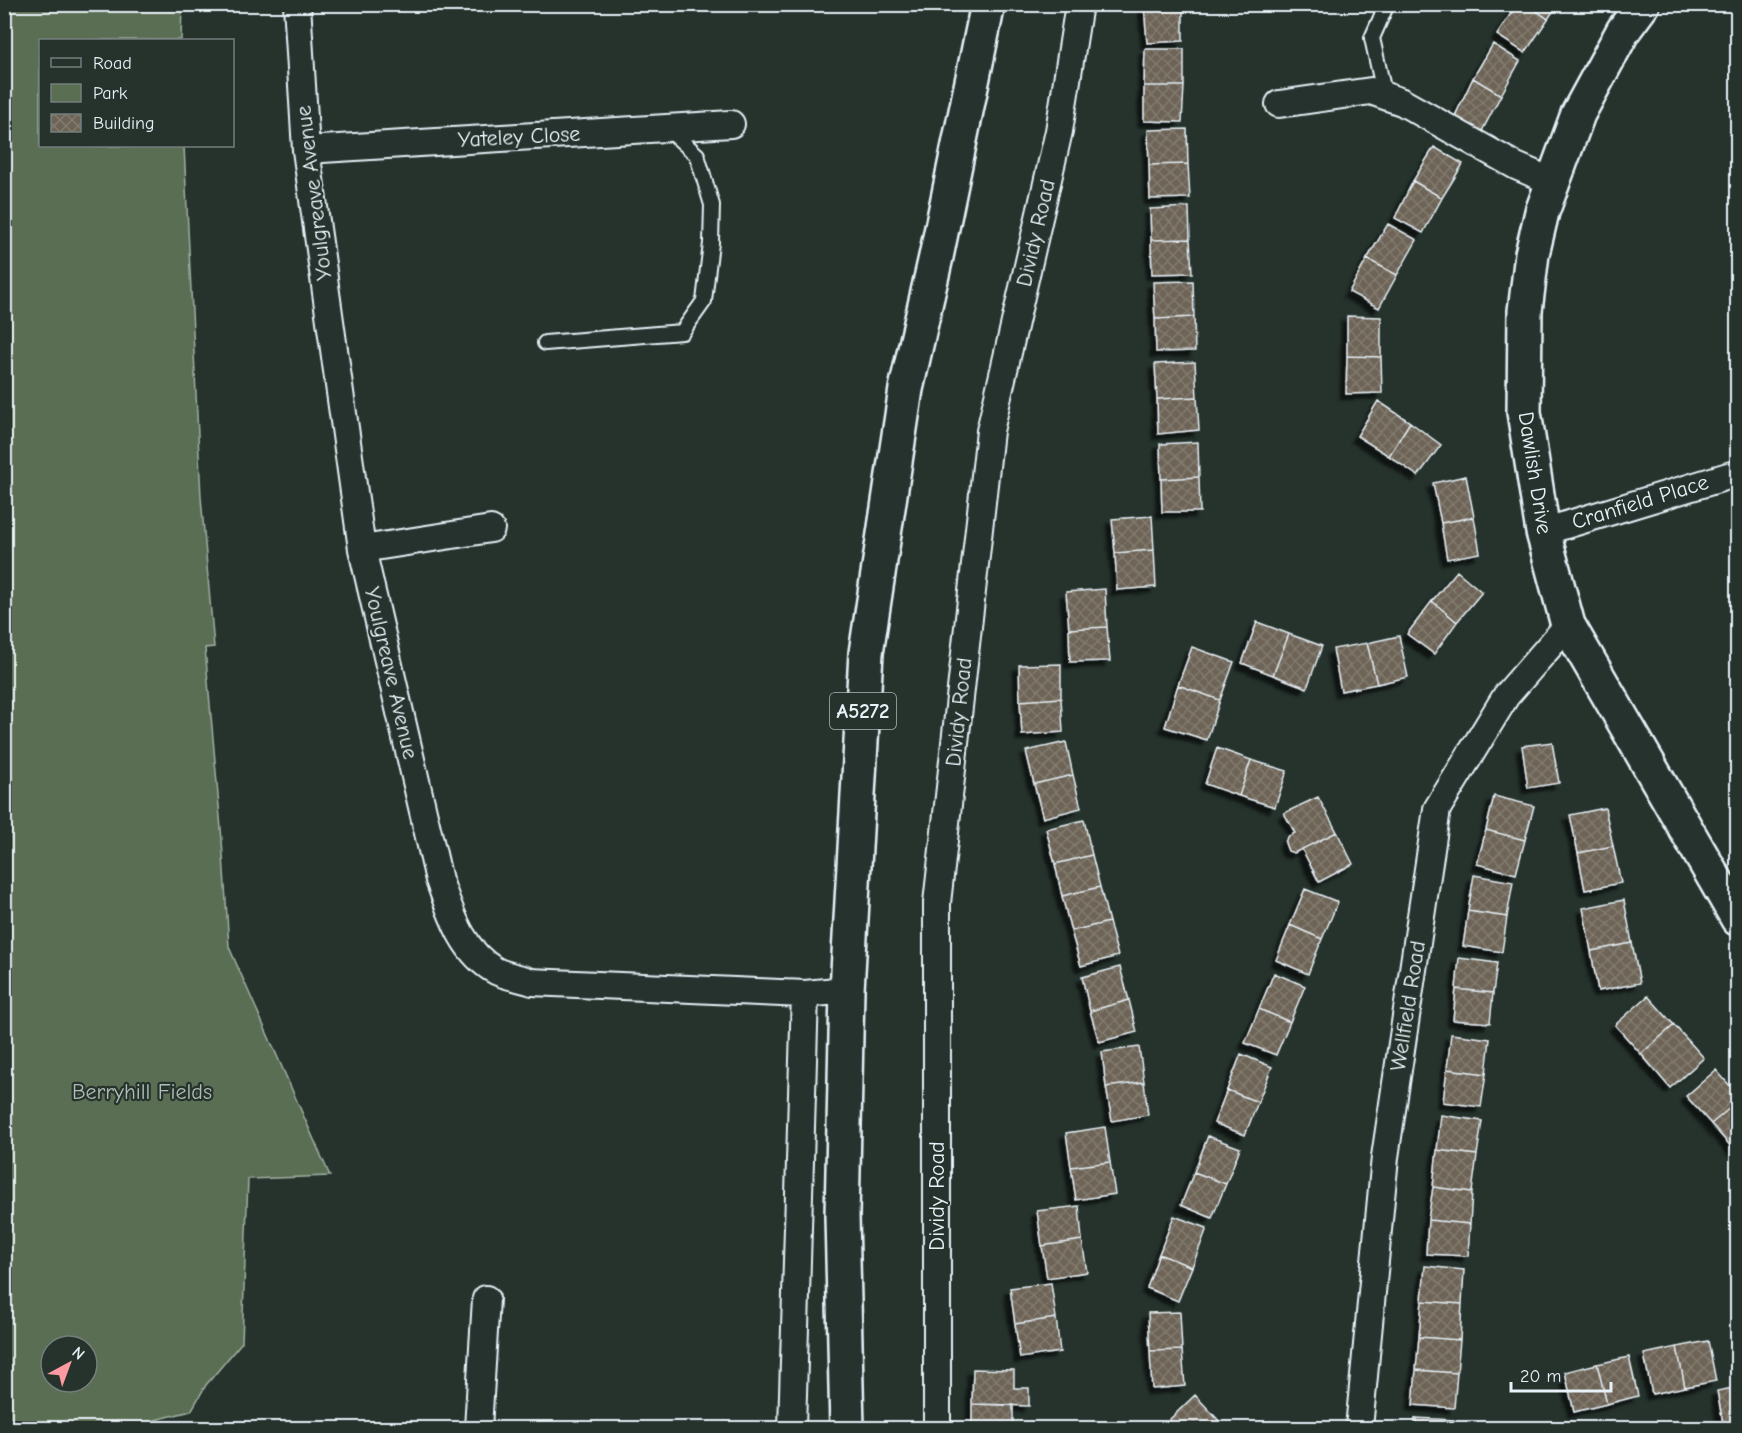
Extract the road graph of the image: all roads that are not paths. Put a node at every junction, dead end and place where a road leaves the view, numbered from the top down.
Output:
1 (297, 4) edge
2 (988, 4) edge
3 (1079, 4) edge
4 (1387, 4) edge
5 (1643, 4) edge
6 (1385, 97) junction
7 (1279, 104) dead end
8 (731, 124) dead end
9 (667, 128) junction
10 (306, 150) junction
11 (1553, 182) junction
12 (545, 343) dead end
13 (1737, 473) edge
14 (491, 529) dead end
15 (1543, 532) junction
16 (362, 549) junction
17 (1568, 625) junction
18 (1737, 919) edge
19 (847, 990) junction
20 (805, 994) junction
21 (486, 1299) dead end
22 (478, 1428) edge
23 (792, 1428) edge
24 (847, 1428) edge
25 (937, 1428) edge
26 (1359, 1428) edge

1 - 10 street, Youlgreave Avenue
2 - 19 main road, A5272
3 - 25 street, Dividy Road
4 - 6 lane
5 - 11 main road, Dawlish Drive
6 - 7 street
6 - 11 street
8 - 9 street, Yateley Close
9 - 10 street, Yateley Close
9 - 12 lane
10 - 16 street, Youlgreave Avenue
11 - 15 main road, Dawlish Drive
13 - 15 street, Cranfield Place
14 - 16 street
15 - 17 main road, Dawlish Drive
16 - 20 street, Youlgreave Avenue
17 - 18 main road, Dawlish Drive
17 - 26 street, Wellfield Road
19 - 20 street, Youlgreave Avenue
19 - 24 main road, A5272
20 - 23 street
21 - 22 street

